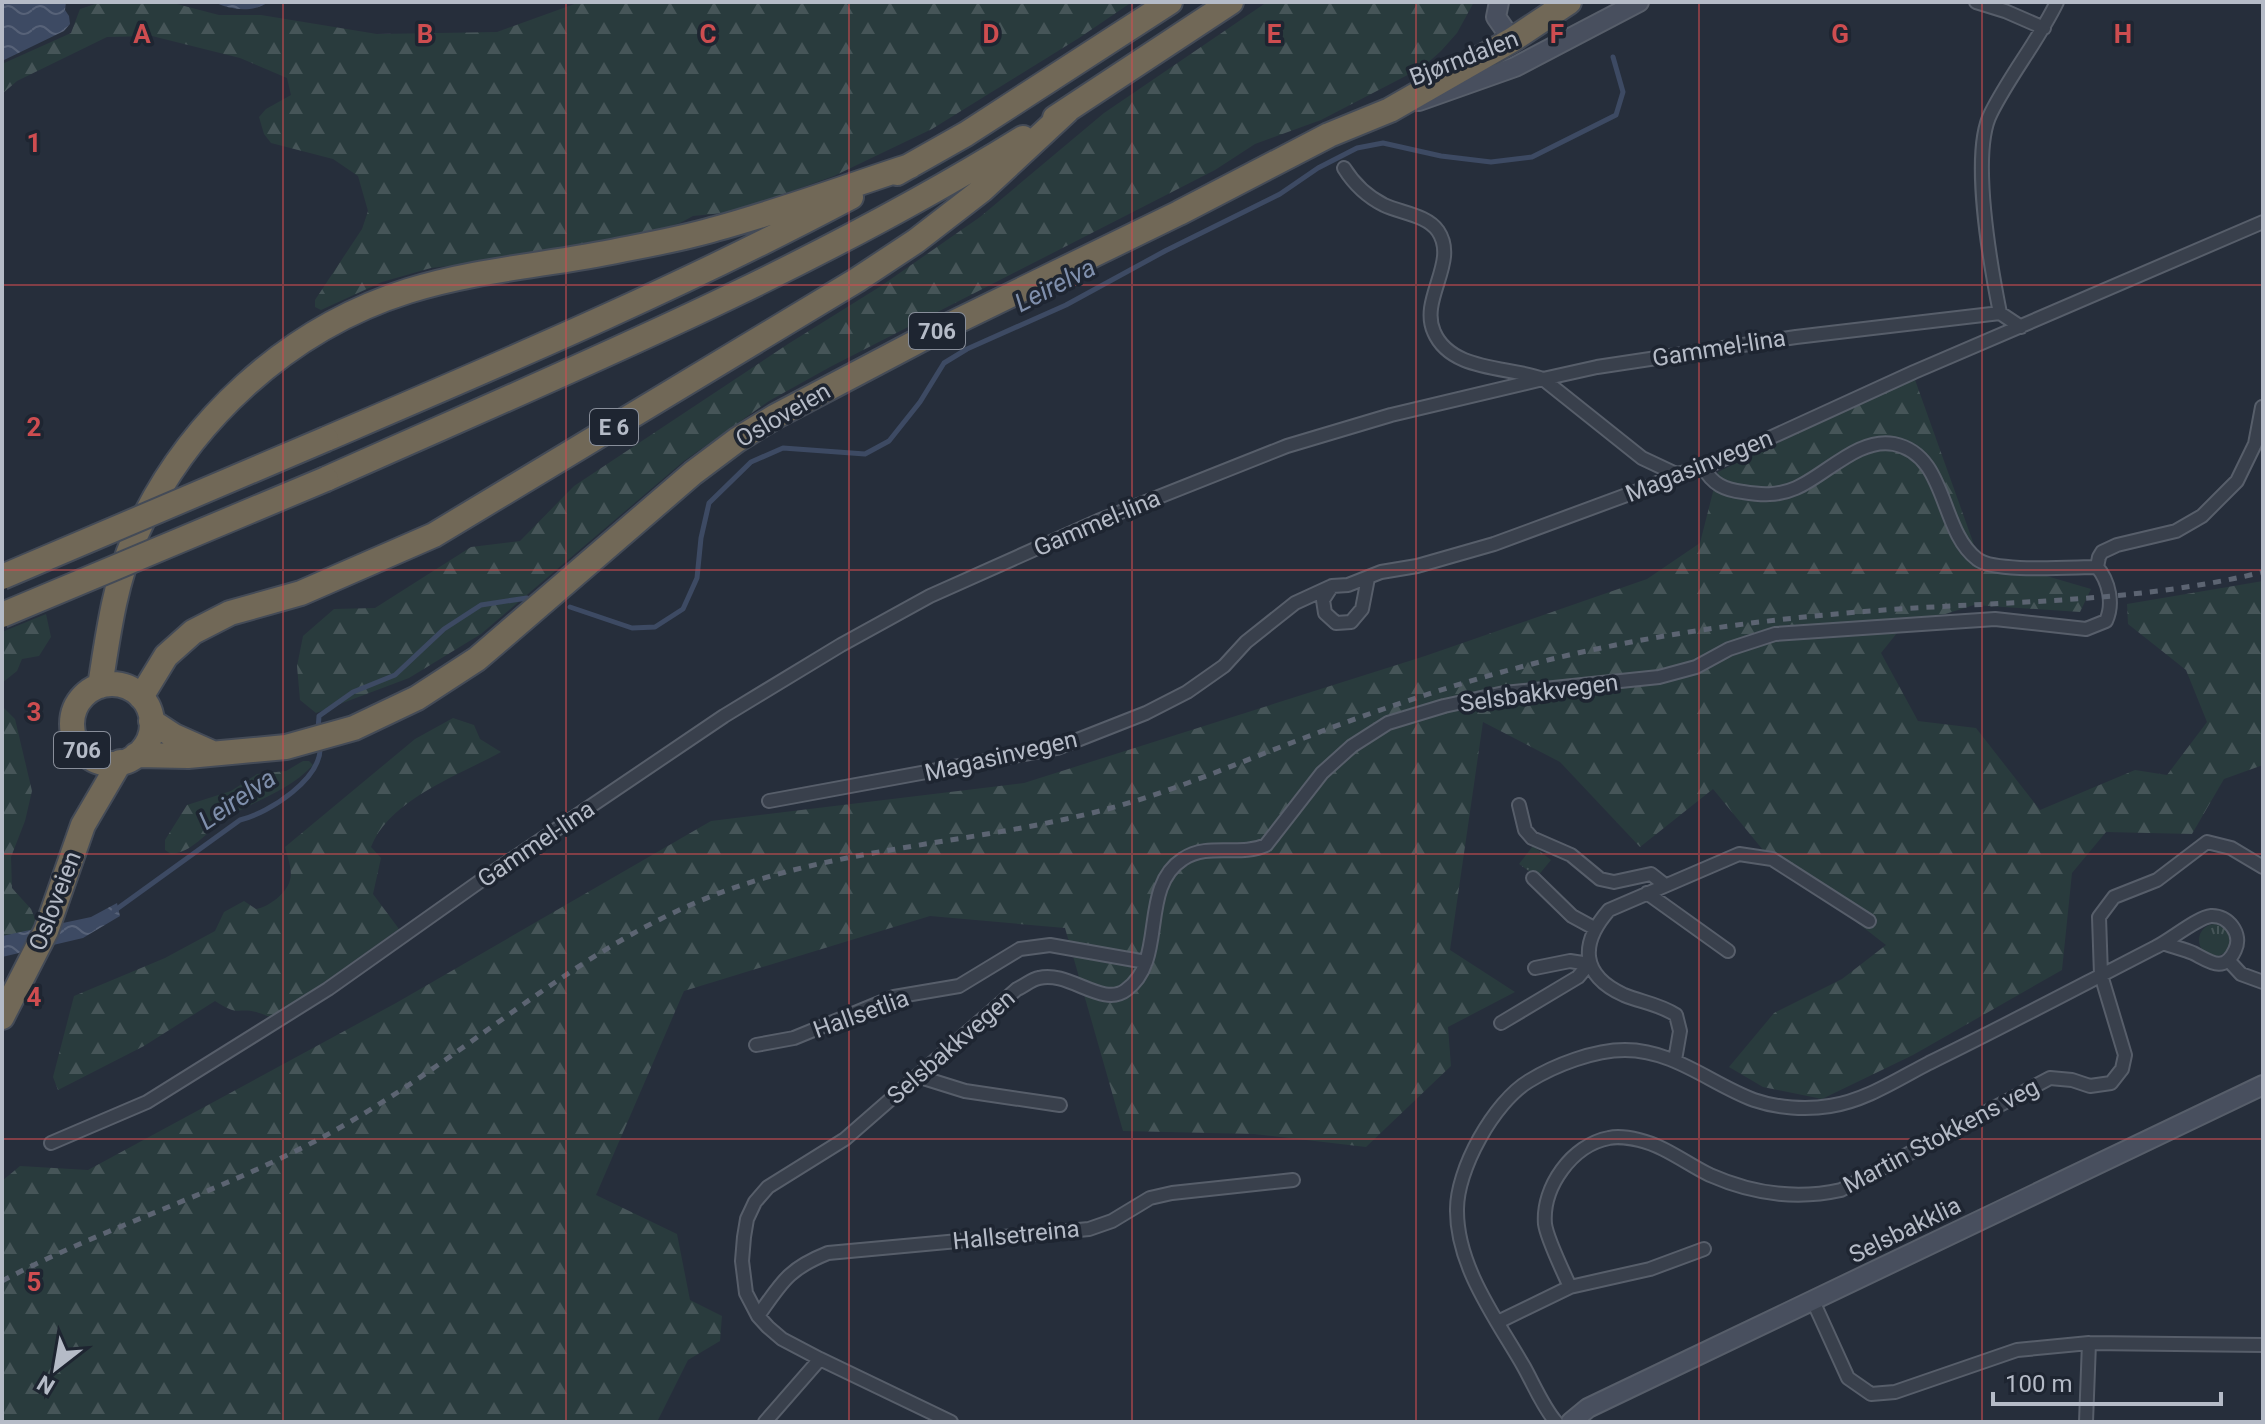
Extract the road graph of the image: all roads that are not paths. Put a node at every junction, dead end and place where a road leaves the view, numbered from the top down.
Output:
1 (1170, 2) edge
2 (1231, 2) edge
3 (1499, 2) edge
4 (1569, 2) edge
5 (1639, 2) edge
6 (1976, 2) edge
7 (2057, 2) edge
8 (2044, 28) junction
9 (1512, 40) junction
10 (1390, 110) junction
11 (1067, 111) junction
12 (910, 166) junction
13 (1344, 168) dead end
14 (2263, 222) edge
15 (2000, 313) junction
16 (2021, 327) junction
17 (1543, 379) junction
18 (2262, 407) edge
19 (1704, 468) junction
20 (1676, 474) junction
21 (2097, 567) junction
22 (2, 577) edge
23 (1368, 578) junction
24 (1332, 586) junction
25 (2, 615) edge
26 (100, 686) junction
27 (141, 697) junction
28 (151, 721) junction
29 (80, 748) junction
30 (212, 753) junction
31 (128, 759) junction
32 (769, 801) dead end
33 (1519, 805) dead end
34 (83, 825) junction
35 (2263, 867) edge
36 (1533, 878) dead end
37 (1665, 885) junction
38 (1647, 893) junction
39 (1869, 921) dead end
40 (1594, 928) junction
41 (2163, 943) junction
42 (1728, 951) dead end
43 (2229, 961) junction
44 (1146, 962) junction
45 (1589, 964) junction
46 (1535, 968) dead end
47 (2101, 975) junction
48 (2263, 982) edge
49 (2, 1017) edge
50 (1501, 1023) dead end
51 (756, 1045) dead end
52 (1675, 1060) junction
53 (917, 1076) junction
54 (2263, 1085) edge
55 (1060, 1105) dead end
56 (51, 1143) dead end
57 (1293, 1180) dead end
58 (1704, 1249) dead end
59 (1570, 1287) junction
60 (1813, 1301) junction
61 (758, 1316) junction
62 (1498, 1322) junction
63 (2089, 1343) junction
64 (2263, 1345) edge
65 (820, 1359) junction
66 (765, 1422) edge
67 (951, 1422) edge
68 (1556, 1422) edge
69 (1571, 1422) edge
70 (2086, 1422) edge

1 - 12 highway
2 - 11 highway, E 6
3 - 9 street, Bjørndalen
4 - 9 highway, 706
5 - 10 street, Bjørndalen
6 - 8 street
7 - 8 street
8 - 15 street
9 - 10 highway, 706
10 - 30 highway, Osloveien / 706
11 - 25 highway, E 6, bridge
11 - 27 highway, E 6
12 - 22 highway, bridge
12 - 26 highway
13 - 17 street
14 - 16 street
15 - 16 street
15 - 17 street, Gammel-lina
16 - 19 street, Magasinvegen
17 - 20 street
17 - 56 street, Gammel-lina
18 - 21 street
19 - 20 street, Magasinvegen
19 - 21 street
20 - 23 street, Magasinvegen
21 - 44 street, Selsbakkvegen
23 - 24 street, Magasinvegen
23 - 24 street
24 - 32 street, Magasinvegen
26 - 27 highway
26 - 29 highway, 706
27 - 28 highway
28 - 30 highway, Osloveien / 706
28 - 31 highway, 706
29 - 31 highway, 706
29 - 34 highway, Osloveien / 706
30 - 31 highway, Osloveien / 706
31 - 34 highway, Osloveien / 706
33 - 37 street
34 - 49 highway, Osloveien / 706
35 - 47 street, Martin Stokkens veg
36 - 40 street
37 - 38 street
37 - 39 street
38 - 40 street
38 - 42 street
40 - 45 street
41 - 43 street
41 - 43 street
41 - 47 street
43 - 48 street
44 - 51 street, Hallsetlia
44 - 53 street, Selsbakkvegen
45 - 46 street
45 - 50 street
45 - 52 street
47 - 52 street
47 - 59 street, Martin Stokkens veg
52 - 62 street
53 - 55 street
53 - 61 street, Selsbakkvegen
54 - 60 street, Selsbakklia
57 - 61 street, Hallsetreina
58 - 59 street
59 - 62 street
60 - 63 street
60 - 69 street, Selsbakklia
61 - 65 street, Selsbakkvegen
62 - 68 street
63 - 64 street
63 - 70 street
65 - 66 street
65 - 67 street, Selsbakkvegen

